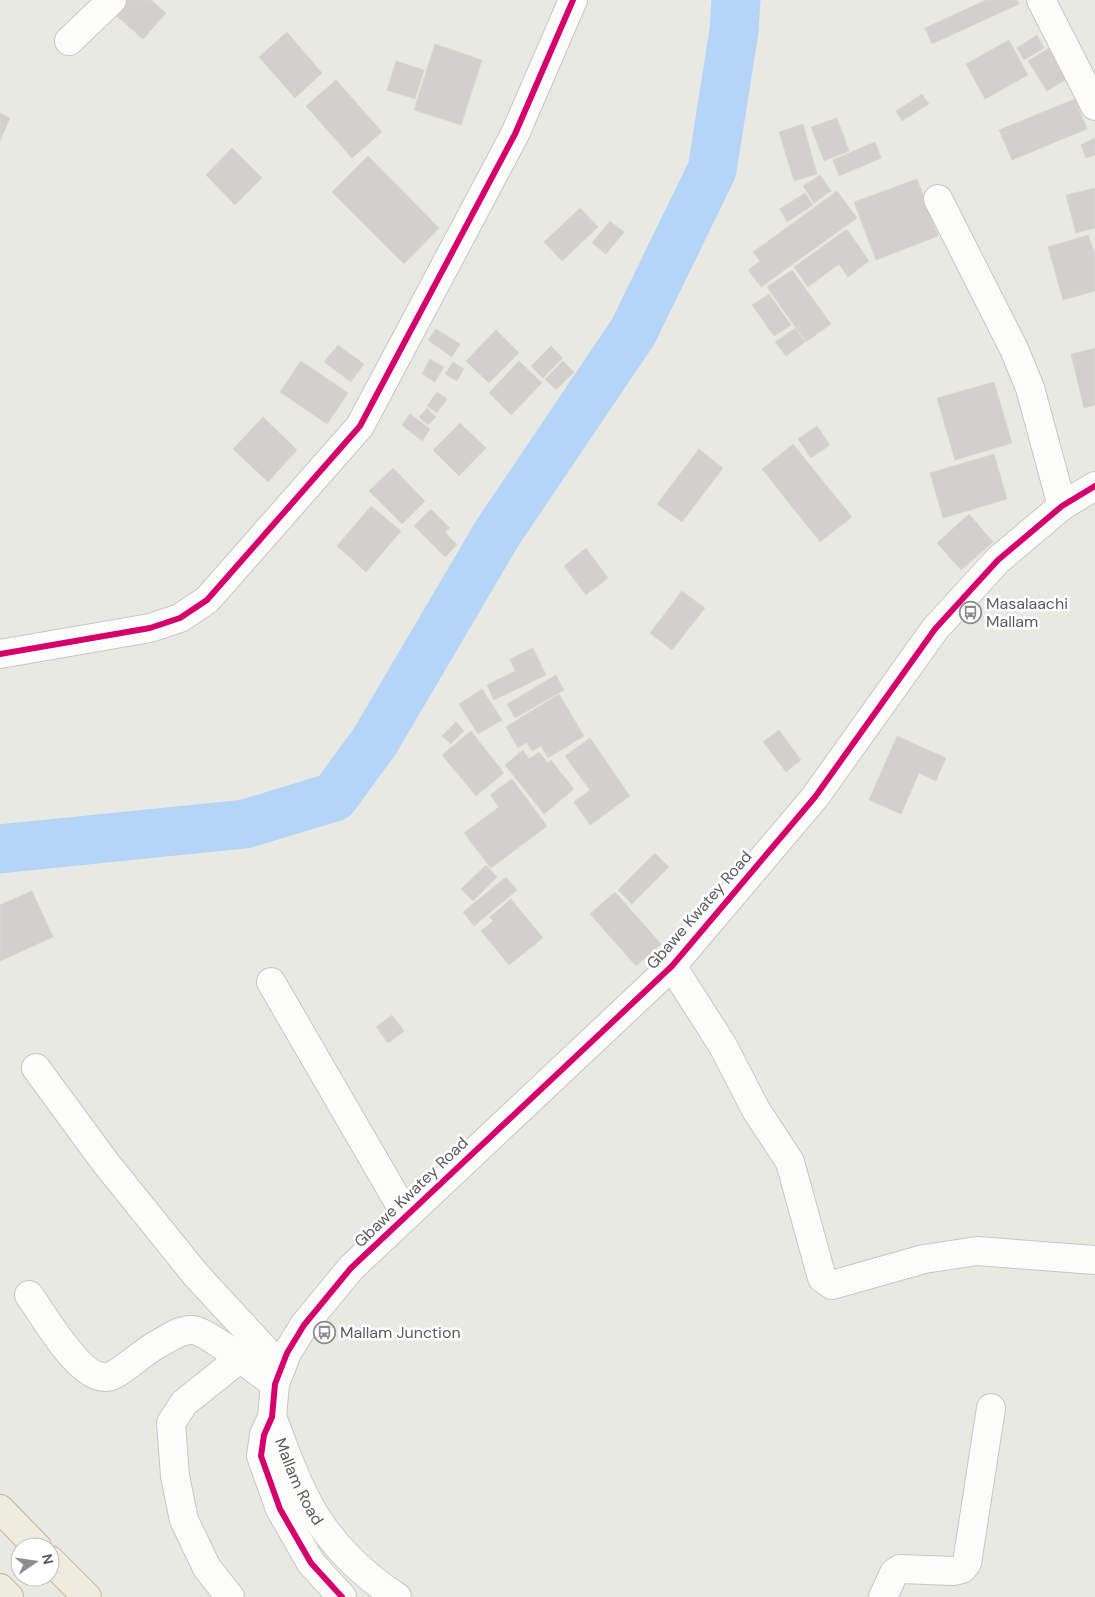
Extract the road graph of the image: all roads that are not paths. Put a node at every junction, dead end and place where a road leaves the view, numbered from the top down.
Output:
1 (112, 0) edge
2 (573, 0) edge
3 (1041, 0) edge
4 (69, 41) dead end
5 (1095, 106) edge
6 (938, 199) dead end
7 (1095, 486) edge
8 (1062, 506) junction
9 (0, 654) edge
10 (672, 966) junction
11 (271, 982) dead end
12 (36, 1068) dead end
13 (406, 1215) junction
14 (1095, 1260) edge
15 (29, 1295) dead end
16 (240, 1360) junction
17 (278, 1376) junction
18 (991, 1408) dead end
19 (272, 1417) junction
20 (0, 1509) edge
21 (27, 1537) edge
22 (60, 1570) edge
23 (0, 1588) edge
24 (9, 1597) edge
25 (87, 1597) edge
26 (230, 1597) edge
27 (342, 1597) edge
28 (397, 1597) edge
29 (883, 1597) edge

1 - 4 street
2 - 9 street
3 - 5 street
6 - 8 street
7 - 8 street, Gbawe Kwatey Road
8 - 10 street, Gbawe Kwatey Road
10 - 13 street, Gbawe Kwatey Road
10 - 14 street
11 - 13 street
12 - 17 street
13 - 17 street, Gbawe Kwatey Road
15 - 16 street
16 - 17 street
16 - 26 street
17 - 19 street, Gbawe Kwatey Road
18 - 29 street
19 - 27 street, Mallam Road
19 - 28 street, Mallam Road
20 - 21 highway
22 - 25 highway
23 - 24 highway

